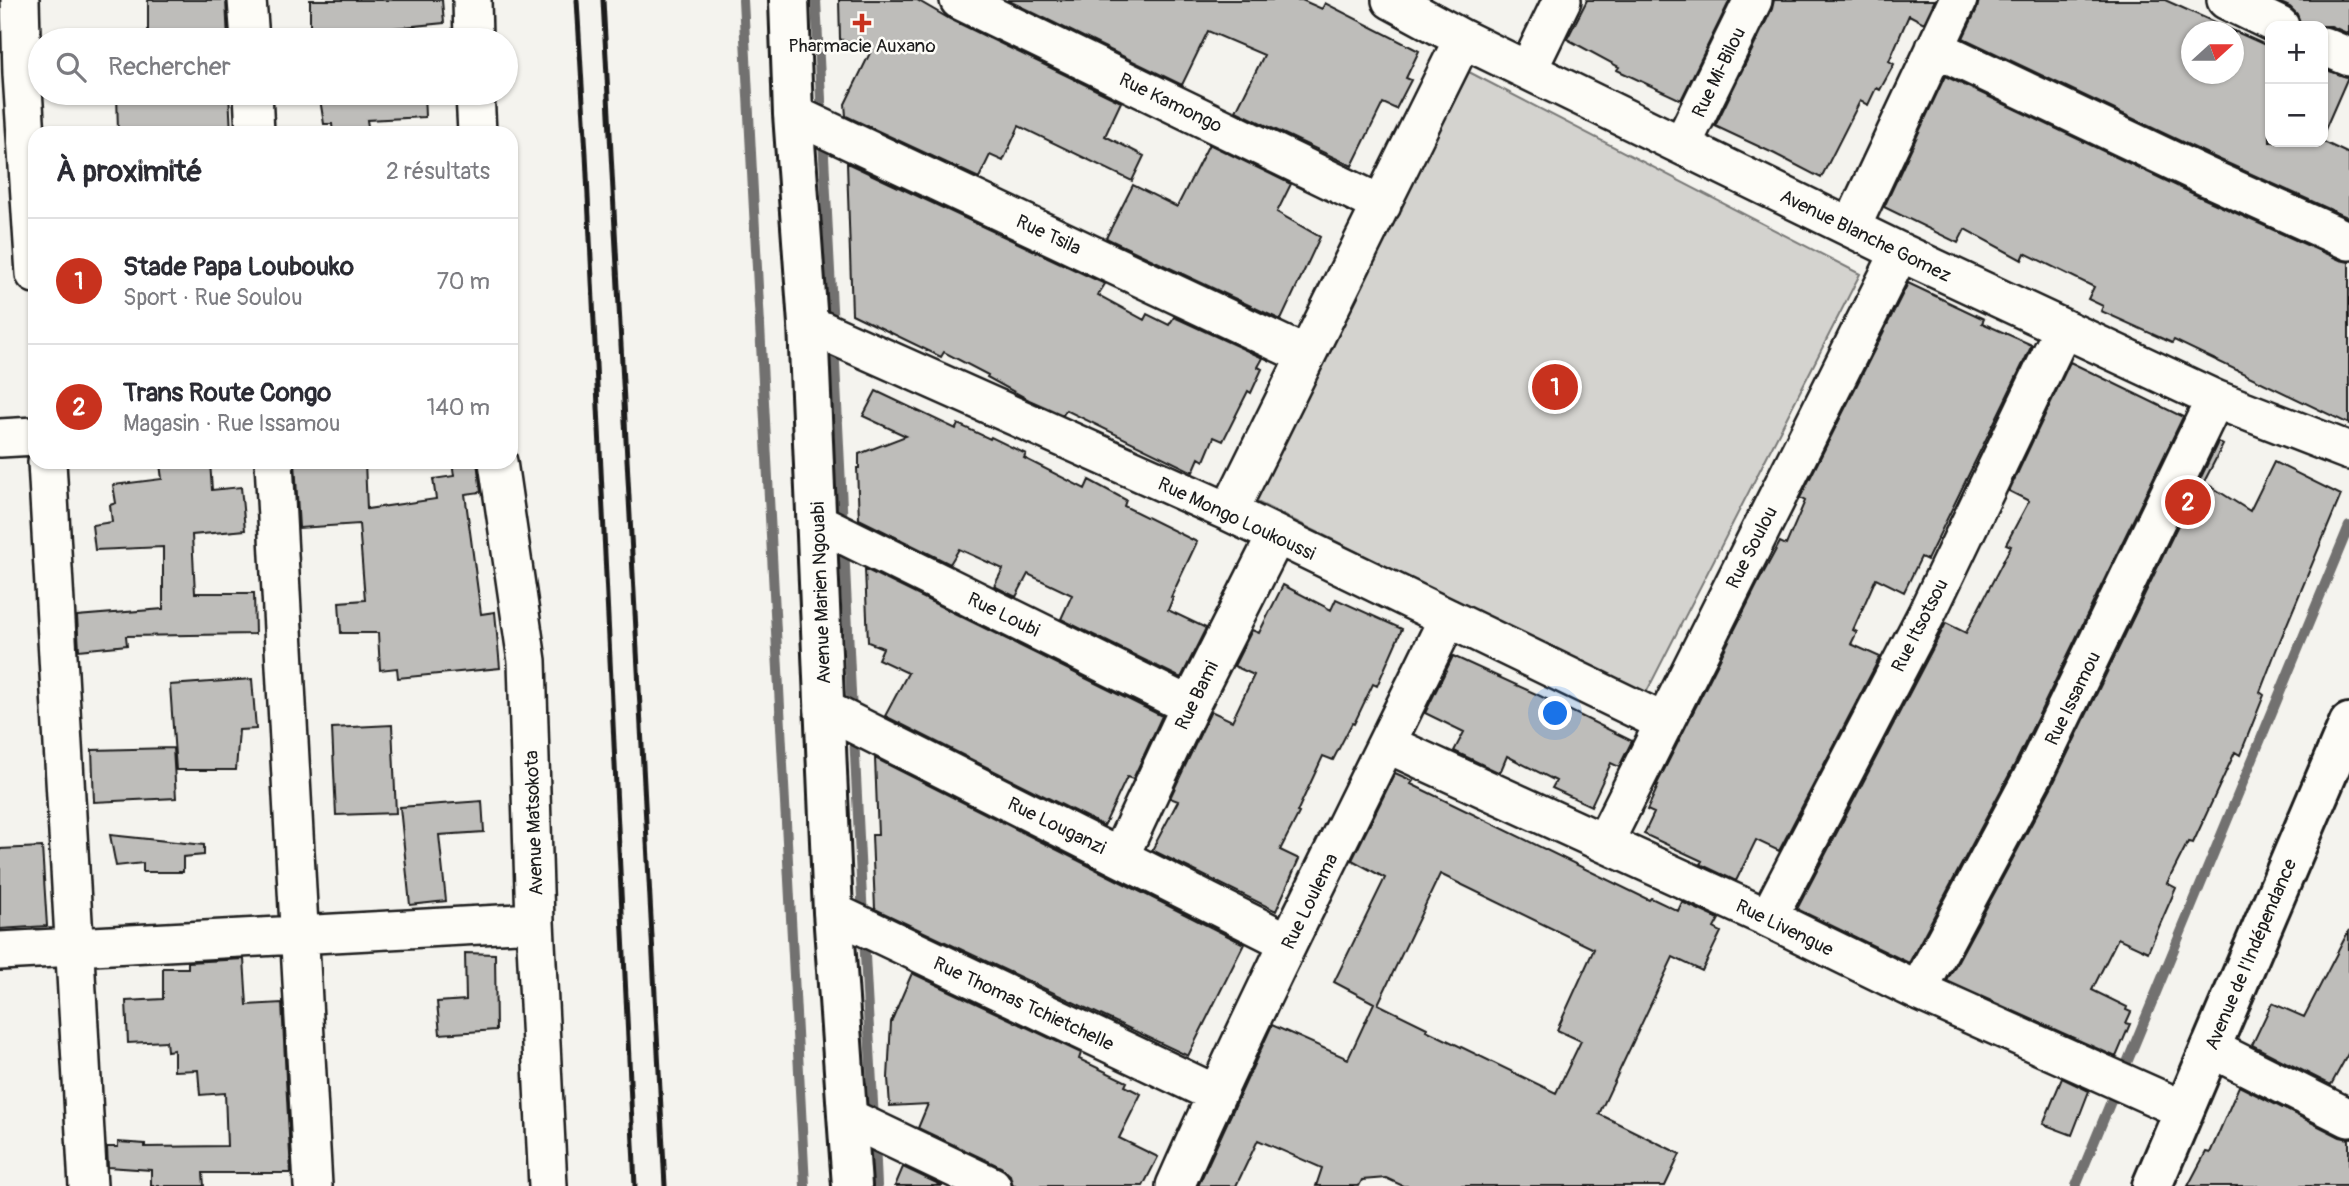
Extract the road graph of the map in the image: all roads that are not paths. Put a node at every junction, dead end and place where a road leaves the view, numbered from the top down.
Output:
1 (20, 0) edge
2 (247, 0) edge
3 (472, 0) edge
4 (789, 0) edge
5 (960, 0) edge
6 (1391, 0) edge
7 (1562, 0) edge
8 (1753, 0) edge
9 (1958, 0) edge
10 (2226, 0) edge
11 (2270, 21) edge
12 (249, 28) edge
13 (473, 28) edge
14 (1463, 38) junction
15 (1935, 48) junction
16 (2328, 48) edge
17 (2349, 57) edge
18 (1528, 70) junction
19 (254, 105) edge
20 (476, 105) edge
21 (793, 114) junction
22 (255, 126) edge
23 (477, 126) edge
24 (1682, 145) junction
25 (28, 166) edge
26 (1382, 205) junction
27 (1851, 228) junction
28 (2349, 241) edge
29 (1900, 253) junction
30 (808, 324) junction
31 (2063, 329) junction
32 (1305, 355) junction
33 (2215, 399) junction
34 (28, 436) edge
35 (0, 438) edge
36 (2349, 452) edge
37 (47, 469) edge
38 (274, 469) edge
39 (499, 469) edge
40 (1229, 512) junction
41 (817, 522) junction
42 (1276, 536) junction
43 (1448, 618) junction
44 (1190, 706) junction
45 (824, 709) junction
46 (1662, 722) junction
47 (2349, 723) edge
48 (1387, 744) junction
49 (1604, 843) junction
50 (1120, 856) junction
51 (833, 912) junction
52 (1768, 918) junction
53 (535, 922) junction
54 (300, 934) junction
55 (1288, 942) junction
56 (74, 948) junction
57 (0, 951) edge
58 (1918, 991) junction
59 (2210, 1048) junction
60 (1216, 1094) junction
61 (2184, 1110) junction
62 (847, 1117) junction
63 (2349, 1118) edge
64 (88, 1186) edge
65 (313, 1186) edge
66 (548, 1186) edge
67 (852, 1186) edge
68 (992, 1186) edge
69 (1175, 1186) edge
70 (2152, 1186) edge

1 - 25 street
2 - 12 street
3 - 13 street
4 - 21 street, Avenue Marien Ngouabi
5 - 26 street, Rue Kamongo
6 - 14 street, Avenue Blanche Gomez
7 - 18 street
8 - 24 street, Rue Mi-Bilou
9 - 15 street
10 - 11 street
14 - 18 street, Avenue Blanche Gomez
14 - 26 street
15 - 27 street
15 - 28 street
16 - 17 street
18 - 24 street, Avenue Blanche Gomez
19 - 22 street
20 - 23 street
21 - 30 street, Avenue Marien Ngouabi
21 - 32 street, Rue Tsila
24 - 27 street, Avenue Blanche Gomez
26 - 32 street
27 - 29 street, Avenue Blanche Gomez
29 - 31 street, Avenue Blanche Gomez
29 - 46 street, Rue Soulou
30 - 40 street, Rue Mongo Loukoussi
30 - 41 street, Avenue Marien Ngouabi
31 - 33 street, Avenue Blanche Gomez
31 - 52 street, Rue Itsotsou
32 - 40 street
33 - 36 street, Avenue Blanche Gomez
33 - 58 street, Rue Issamou
34 - 35 street
37 - 56 street
38 - 54 street
39 - 53 street, Avenue Matsokota
40 - 42 street, Rue Mongo Loukoussi
41 - 44 street, Rue Loubi
41 - 45 street, Avenue Marien Ngouabi
42 - 43 street, Rue Mongo Loukoussi
42 - 44 street, Rue Bami
43 - 46 street, Rue Mongo Loukoussi
43 - 48 street, Rue Loulema
44 - 50 street, Rue Bami
45 - 50 street, Rue Louganzi
45 - 51 street, Avenue Marien Ngouabi
46 - 49 street, Rue Soulou
47 - 59 street, Avenue de l'Indépendance
48 - 49 street, Rue Livengue
48 - 55 street, Rue Loulema
49 - 52 street, Rue Livengue
50 - 55 street, Rue Louganzi
51 - 60 street, Rue Thomas Tchietchelle
51 - 62 street, Avenue Marien Ngouabi
52 - 58 street, Rue Livengue
53 - 54 street
53 - 66 street, Avenue Matsokota
54 - 56 street
54 - 65 street
55 - 60 street, Rue Loulema
56 - 57 street
56 - 64 street
58 - 61 street, Rue Livengue
59 - 61 street, Avenue de l'Indépendance
59 - 63 street
60 - 69 street, Rue Loulema
61 - 70 street, Avenue de l'Indépendance
62 - 67 street, Avenue Marien Ngouabi
62 - 68 street

